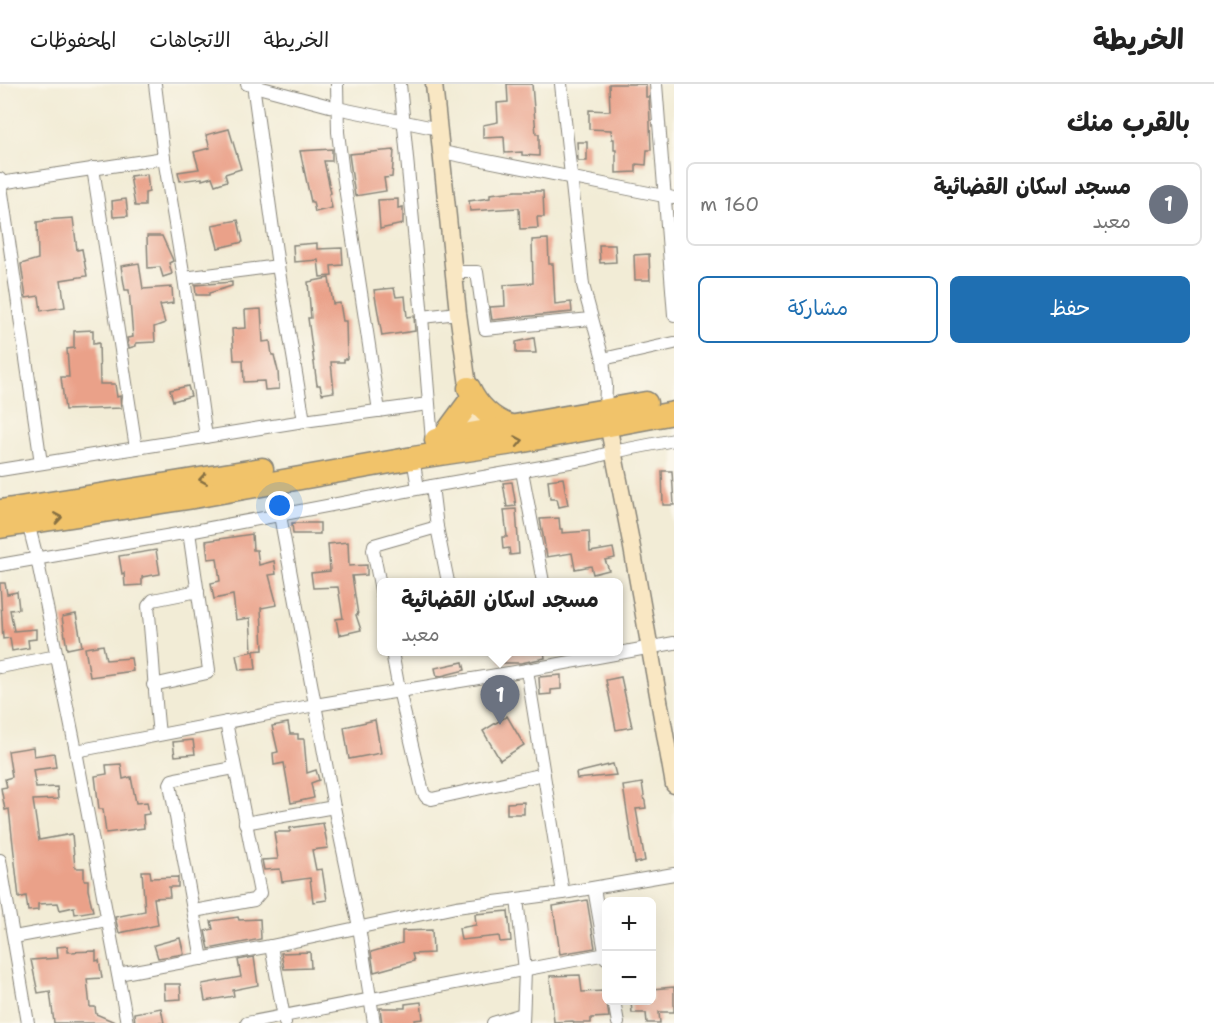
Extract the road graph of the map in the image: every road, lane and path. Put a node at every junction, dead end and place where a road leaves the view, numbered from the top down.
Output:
1 (155, 84) edge
2 (337, 84) edge
3 (400, 84) edge
4 (434, 84) edge
5 (561, 84) edge
6 (656, 84) edge
7 (251, 85) edge
8 (337, 108) junction
9 (404, 121) junction
10 (439, 129) junction
11 (442, 152) junction
12 (164, 158) junction
13 (93, 168) junction
14 (570, 178) junction
15 (0, 181) edge
16 (670, 198) edge
17 (278, 266) junction
18 (455, 272) junction
19 (184, 278) junction
20 (458, 313) junction
21 (674, 315) edge
22 (422, 317) junction
23 (591, 319) junction
24 (674, 343) edge
25 (603, 359) junction
26 (470, 394) junction
27 (674, 398) edge
28 (428, 404) junction
29 (379, 411) junction
30 (674, 413) edge
31 (607, 418) junction
32 (304, 421) junction
33 (510, 426) junction
34 (206, 437) junction
35 (437, 440) junction
36 (475, 440) junction
37 (674, 440) edge
38 (136, 447) junction
39 (613, 452) junction
40 (413, 458) junction
41 (42, 463) junction
42 (0, 470) edge
43 (522, 471) junction
44 (274, 483) junction
45 (432, 486) junction
46 (418, 488) junction
47 (0, 511) edge
48 (280, 513) junction
49 (28, 523) junction
50 (0, 527) edge
51 (437, 527) junction
52 (189, 532) junction
53 (38, 558) junction
54 (0, 564) edge
55 (378, 578) edge
56 (447, 578) edge
57 (542, 578) edge
58 (198, 591) junction
59 (674, 644) edge
60 (651, 648) junction
61 (623, 653) edge
62 (57, 656) junction
63 (393, 656) edge
64 (557, 656) edge
65 (604, 656) edge
66 (558, 664) junction
67 (0, 667) edge
68 (527, 670) junction
69 (153, 685) junction
70 (399, 690) junction
71 (315, 705) junction
72 (225, 722) junction
73 (159, 734) junction
74 (76, 751) junction
75 (234, 768) junction
76 (544, 774) junction
77 (674, 785) edge
78 (334, 807) junction
79 (245, 823) junction
80 (0, 860) edge
81 (674, 874) edge
82 (594, 888) junction
83 (563, 893) junction
84 (517, 899) junction
85 (194, 911) junction
86 (107, 920) junction
87 (359, 927) junction
88 (14, 937) junction
89 (271, 946) junction
90 (605, 951) edge
91 (602, 957) edge
92 (202, 959) junction
93 (525, 970) junction
94 (118, 974) junction
95 (370, 1000) junction
96 (615, 1005) edge
97 (523, 1019) edge
98 (284, 1020) edge
99 (28, 1023) edge
100 (127, 1023) edge
101 (247, 1023) edge
102 (374, 1023) edge
103 (493, 1023) edge
104 (618, 1023) edge

1 - 12 street
2 - 8 street
3 - 9 street
4 - 10 street
5 - 14 street
6 - 16 street
7 - 8 street
7 - 17 street
8 - 9 street
8 - 29 street
9 - 10 street
9 - 22 street
10 - 11 street
11 - 14 street
11 - 18 street
12 - 13 street
12 - 19 street
13 - 15 street
13 - 38 street
14 - 16 street
14 - 23 street
15 - 41 street
16 - 21 street
17 - 19 street
17 - 32 street
18 - 20 street
18 - 23 street
19 - 34 street
20 - 22 street
20 - 26 street
22 - 28 street
23 - 25 street
24 - 25 street
25 - 31 street
26 - 33 highway
26 - 35 highway
26 - 36 street
27 - 31 highway
28 - 29 street
28 - 35 street
29 - 32 street
30 - 31 highway
31 - 33 highway
36 -> 31 highway
31 - 39 street
32 - 34 street
33 - 36 highway
34 - 38 street
35 - 36 highway
35 -> 47 highway
36 - 40 highway
37 - 39 street
38 - 41 street
39 - 43 street
39 - 60 street
40 - 44 highway
40 - 46 street
41 - 42 street
43 - 45 street
43 - 57 street
44 - 48 street
49 -> 44 highway
45 - 46 street
45 - 51 street
46 - 48 street
48 - 52 street
48 - 71 street
49 - 50 highway
49 - 53 street
51 - 55 street
51 - 56 street
52 - 53 street
52 - 58 street
53 - 54 street
53 - 62 street
58 - 69 street
58 - 69 street
59 - 60 street
60 - 61 street
60 - 77 street
62 - 67 street
62 - 74 street
63 - 70 street
64 - 66 street
65 - 66 street
66 - 68 street
68 - 70 street
68 - 76 street
69 - 73 street
70 - 71 street
70 - 76 street
71 - 72 street
71 - 78 street
72 - 73 street
72 - 75 street
73 - 74 street
74 - 86 street
75 - 79 street
75 - 85 street
76 - 83 street
78 - 79 street
78 - 87 street
79 - 85 street
80 - 88 street
81 - 82 street
82 - 83 street
82 - 90 street
83 - 84 street
84 - 87 street
84 - 93 street
85 - 92 street
86 - 88 street
86 - 94 street
87 - 89 street
87 - 95 street
88 - 99 street
89 - 92 street
89 - 98 street
91 - 93 street
92 - 94 street
93 - 95 street
93 - 97 street
94 - 100 street
95 - 98 street
95 - 102 street
96 - 104 street
97 - 103 street
98 - 101 street

